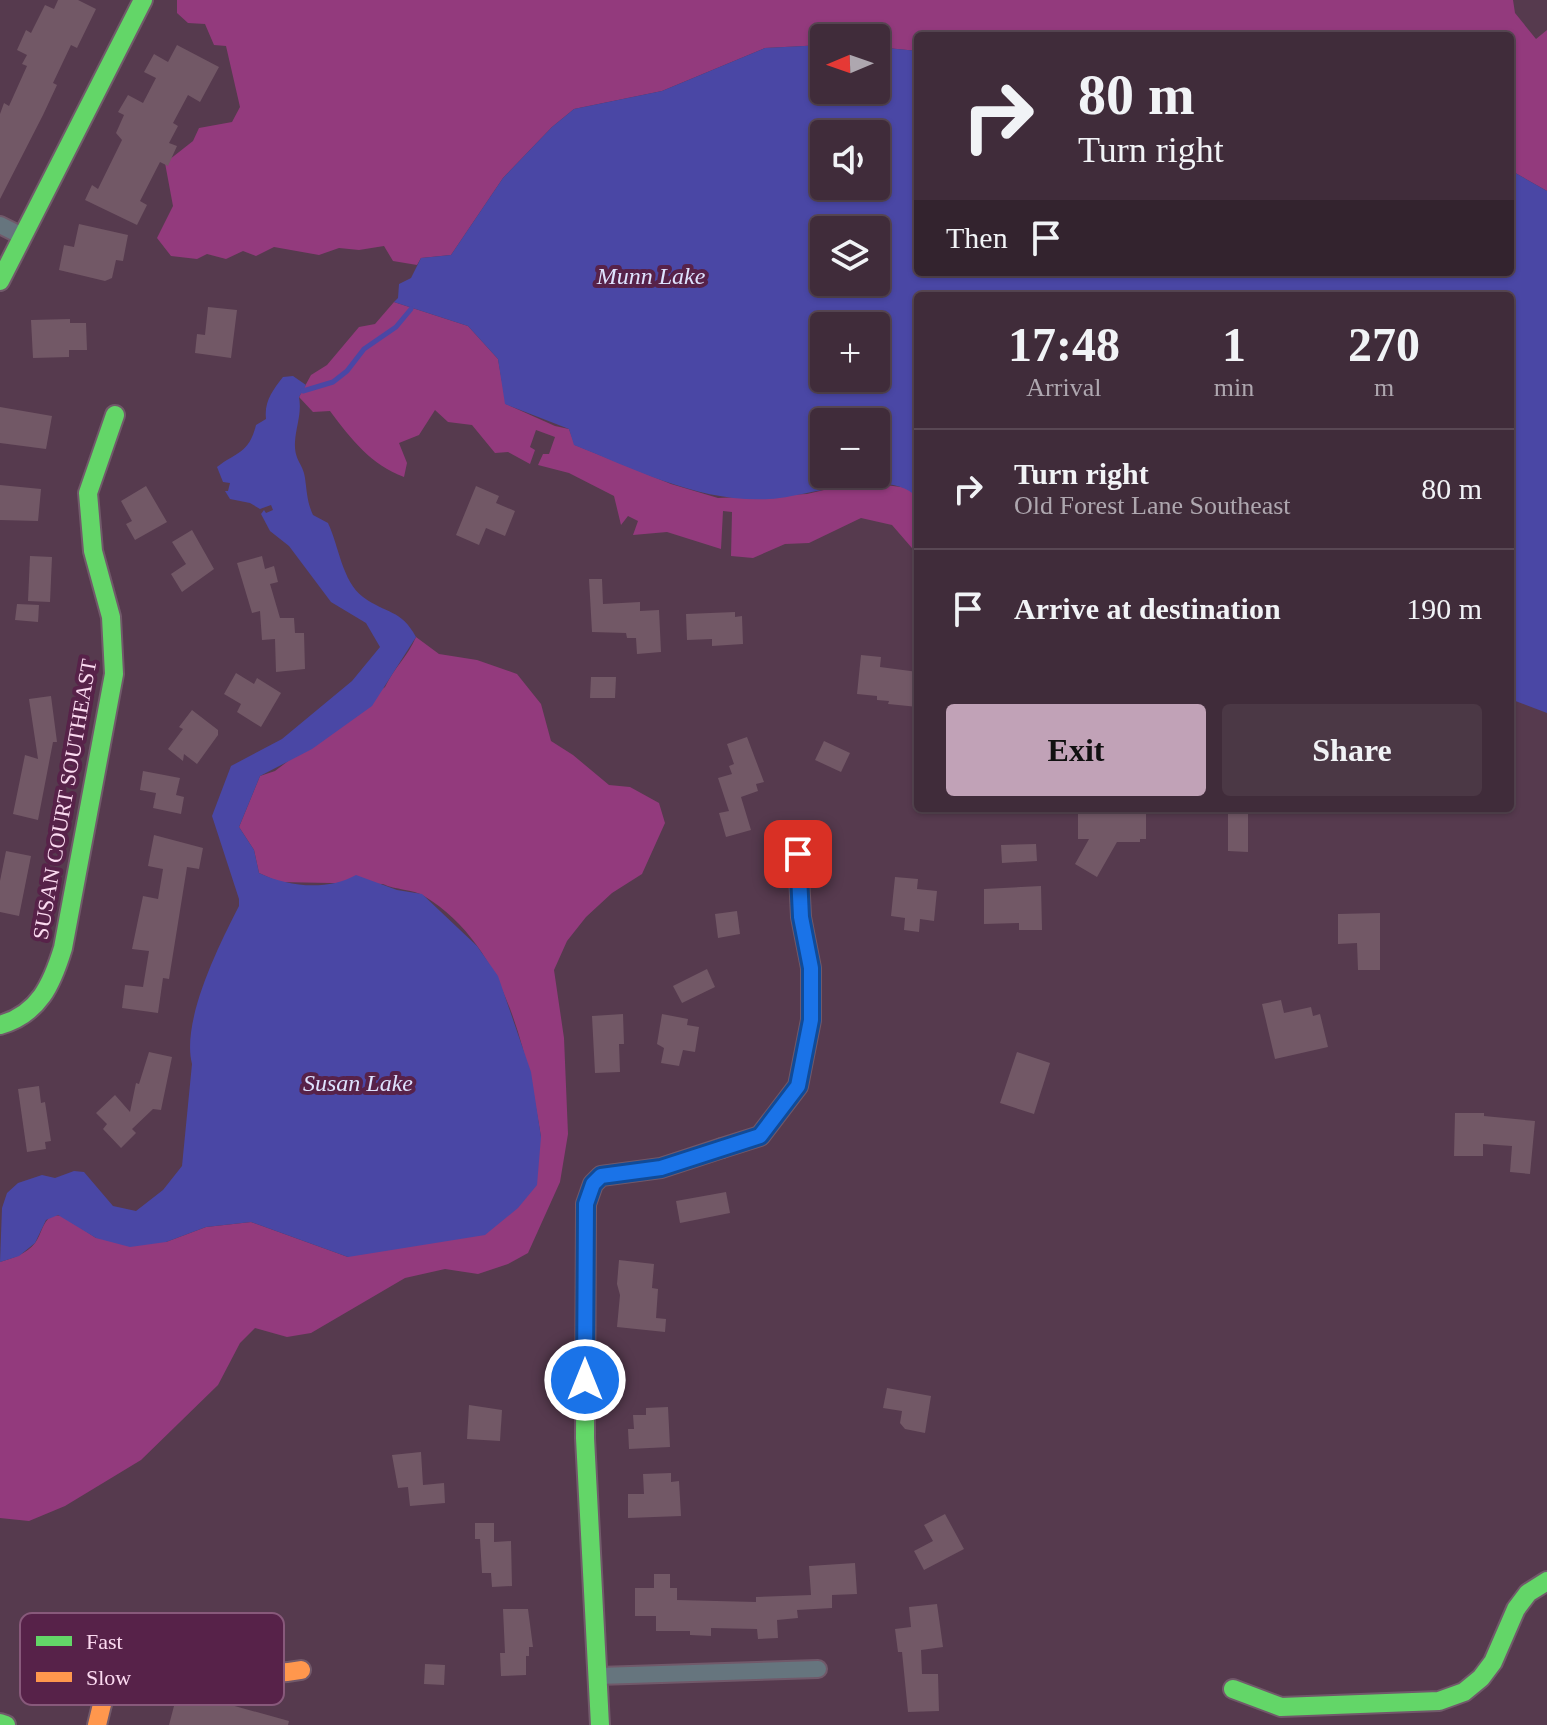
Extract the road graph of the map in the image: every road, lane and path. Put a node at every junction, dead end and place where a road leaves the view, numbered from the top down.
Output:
1 (143, 0) edge
2 (0, 225) edge
3 (22, 236) junction
4 (0, 281) edge
5 (115, 415) dead end
6 (798, 854) dead end
7 (0, 1025) edge
8 (1547, 1581) edge
9 (818, 1669) dead end
10 (301, 1670) dead end
11 (284, 1674) edge
12 (598, 1676) junction
13 (1233, 1689) dead end
14 (102, 1705) edge
15 (0, 1723) edge
16 (6, 1725) edge
17 (97, 1725) edge
18 (600, 1725) edge

1 - 3 street
2 - 3 street
3 - 4 street
5 - 7 street, SUSAN COURT SOUTHEAST
6 - 12 street
8 - 13 street
9 - 12 street
10 - 11 street
12 - 18 street
14 - 17 street
15 - 16 street

